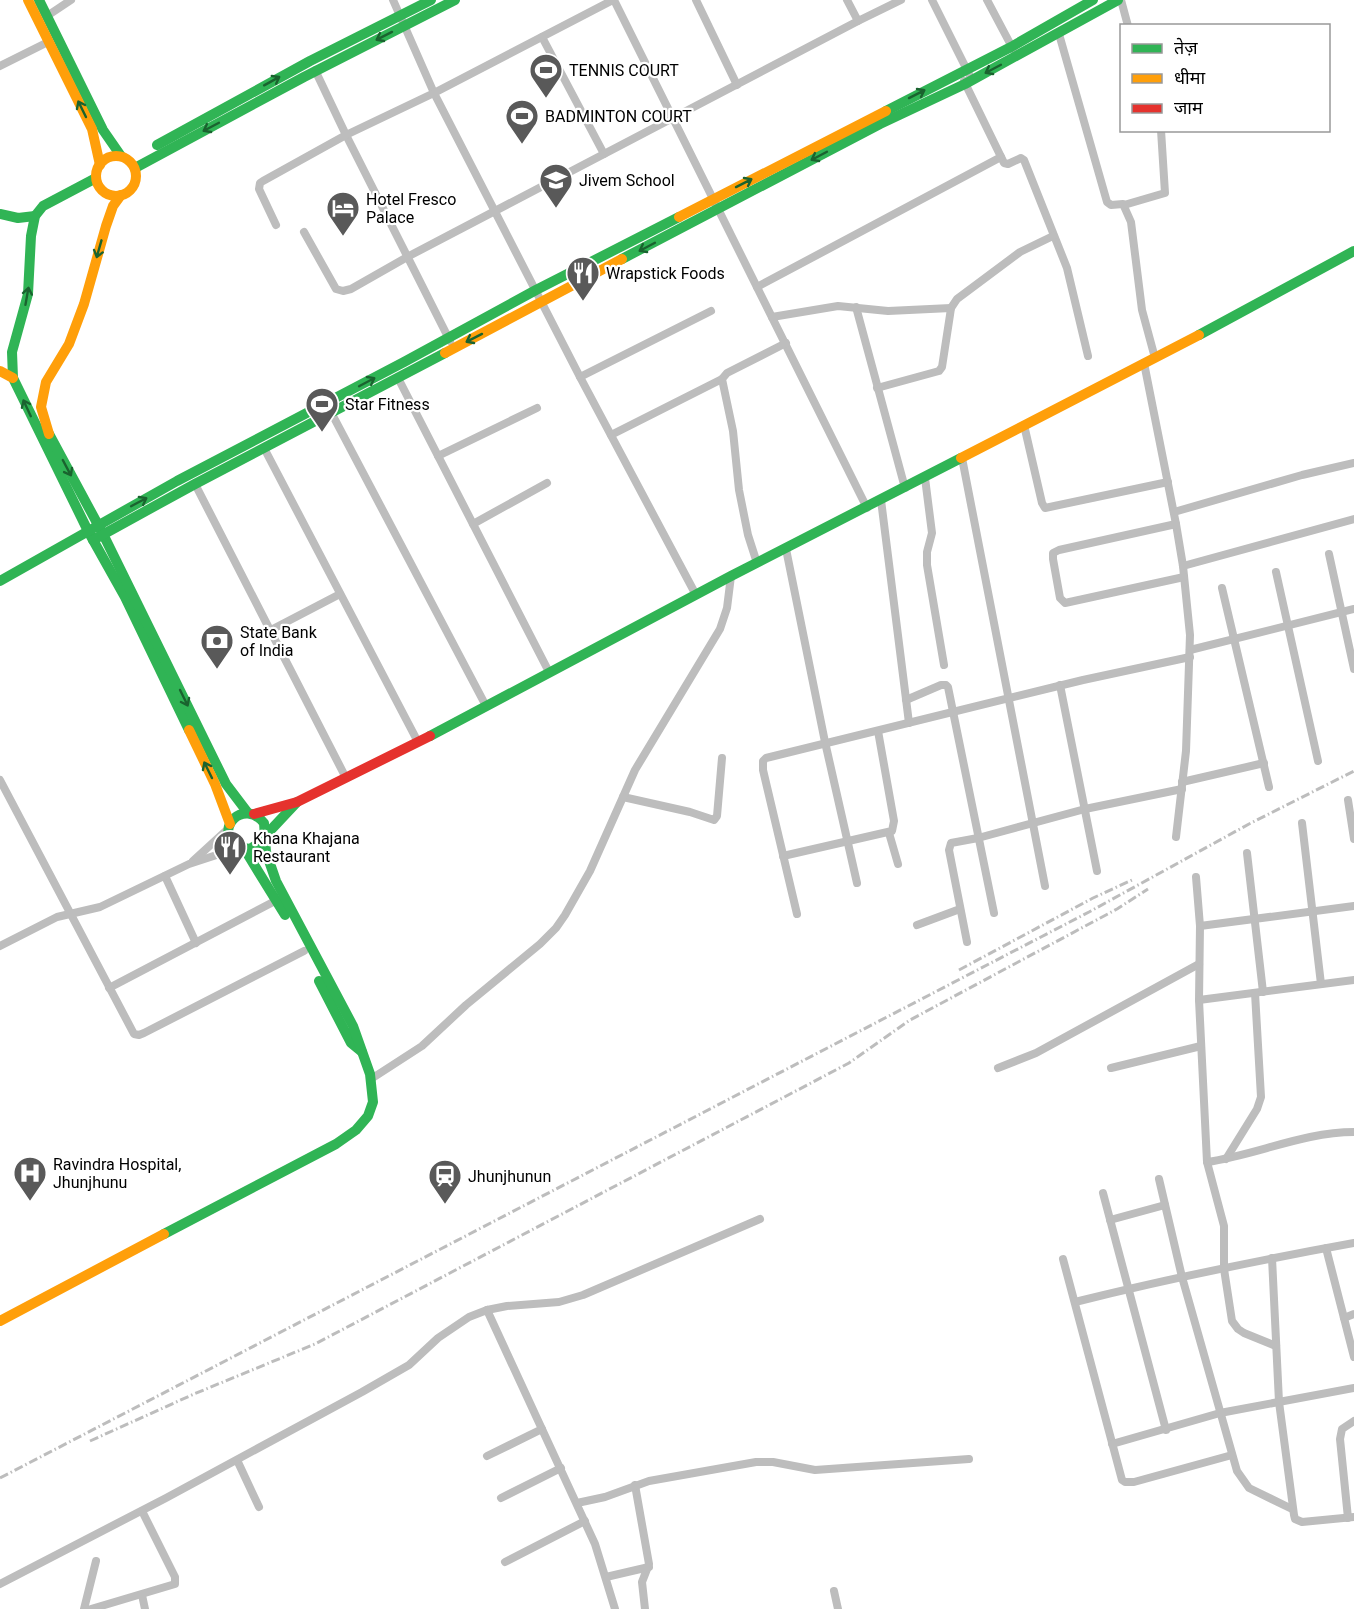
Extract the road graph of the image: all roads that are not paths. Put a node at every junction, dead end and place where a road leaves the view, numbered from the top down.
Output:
1 (28, 0) edge
2 (39, 0) edge
3 (71, 0) edge
4 (393, 0) edge
5 (431, 0) edge
6 (455, 0) edge
7 (613, 0) edge
8 (696, 0) edge
9 (847, 0) edge
10 (902, 0) edge
11 (933, 0) edge
12 (987, 0) edge
13 (1093, 0) edge
14 (1120, 0) edge
15 (47, 16) junction
16 (403, 21) junction
17 (858, 21) junction
18 (1127, 24) edge
19 (1059, 34) junction
20 (542, 37) junction
21 (48, 42) junction
22 (1014, 51) junction
23 (0, 66) edge
24 (313, 66) junction
25 (963, 70) junction
26 (969, 82) junction
27 (737, 85) junction
28 (434, 93) junction
29 (673, 118) junction
30 (1161, 132) edge
31 (346, 135) junction
32 (604, 154) junction
33 (1001, 157) junction
34 (128, 162) junction
35 (100, 165) junction
36 (96, 177) junction
37 (121, 195) junction
38 (716, 204) junction
39 (1124, 205) junction
40 (495, 211) junction
41 (0, 214) edge
42 (34, 216) junction
43 (276, 225) dead end
44 (304, 232) dead end
45 (1053, 236) junction
46 (1354, 254) edge
47 (409, 256) junction
48 (757, 286) junction
49 (536, 290) junction
50 (543, 302) junction
51 (856, 307) junction
52 (951, 308) junction
53 (711, 311) dead end
54 (772, 317) junction
55 (452, 343) junction
56 (786, 343) junction
57 (1088, 356) dead end
58 (1155, 358) junction
59 (1144, 363) junction
60 (0, 371) edge
61 (580, 377) junction
62 (13, 378) junction
63 (398, 378) junction
64 (722, 379) junction
65 (877, 388) junction
66 (537, 408) dead end
67 (332, 414) junction
68 (1024, 425) junction
69 (611, 435) junction
70 (264, 448) junction
71 (438, 456) junction
72 (962, 458) junction
73 (1354, 463) edge
74 (925, 478) junction
75 (1168, 482) junction
76 (547, 483) dead end
77 (195, 484) junction
78 (905, 488) junction
79 (881, 500) junction
80 (867, 508) junction
81 (1174, 512) junction
82 (1354, 519) edge
83 (473, 524) junction
84 (1176, 524) junction
85 (101, 529) junction
86 (90, 535) junction
87 (786, 549) junction
88 (1329, 554) dead end
89 (757, 563) junction
90 (1183, 567) junction
91 (1276, 572) dead end
92 (732, 576) junction
93 (1184, 577) junction
94 (0, 581) edge
95 (1222, 588) dead end
96 (340, 594) junction
97 (696, 595) junction
98 (1354, 609) edge
99 (1342, 612) junction
100 (1287, 625) junction
101 (269, 630) junction
102 (1235, 638) junction
103 (1190, 654) junction
104 (944, 665) dead end
105 (1354, 669) edge
106 (549, 672) junction
107 (1060, 685) junction
108 (1007, 698) junction
109 (906, 700) junction
110 (486, 705) junction
111 (953, 712) junction
112 (909, 723) junction
113 (878, 731) junction
114 (418, 742) junction
115 (825, 742) junction
116 (722, 758) dead end
117 (1318, 761) dead end
118 (1264, 763) junction
119 (346, 778) junction
120 (0, 780) edge
121 (1182, 785) junction
122 (1269, 787) dead end
123 (623, 797) junction
124 (1348, 800) dead end
125 (297, 802) junction
126 (1085, 809) junction
127 (251, 813) junction
128 (1302, 823) dead end
129 (1032, 824) junction
130 (229, 826) junction
131 (1353, 828) edge
132 (889, 833) junction
133 (265, 837) junction
134 (1176, 837) dead end
135 (978, 838) junction
136 (1354, 839) edge
137 (848, 842) junction
138 (242, 849) junction
139 (1246, 853) dead end
140 (783, 856) junction
141 (189, 864) junction
142 (898, 864) dead end
143 (1097, 871) dead end
144 (165, 876) junction
145 (1196, 877) dead end
146 (857, 883) dead end
147 (1044, 886) dead end
148 (277, 900) junction
149 (1354, 906) edge
150 (960, 909) junction
151 (1312, 912) junction
152 (71, 913) junction
153 (994, 913) dead end
154 (796, 915) dead end
155 (1254, 919) junction
156 (917, 925) dead end
157 (1200, 926) junction
158 (967, 942) dead end
159 (196, 943) junction
160 (0, 946) edge
161 (304, 951) junction
162 (1199, 963) junction
163 (1354, 980) edge
164 (1322, 984) junction
165 (110, 988) junction
166 (1259, 993) junction
167 (1199, 1000) junction
168 (1201, 1046) junction
169 (363, 1053) junction
170 (998, 1068) dead end
171 (1111, 1068) dead end
172 (371, 1079) junction
173 (1354, 1132) edge
174 (1226, 1159) junction
175 (1207, 1162) junction
176 (1160, 1179) dead end
177 (1103, 1193) dead end
178 (1165, 1205) junction
179 (760, 1219) dead end
180 (1110, 1220) junction
181 (1354, 1243) edge
182 (1326, 1248) junction
183 (1272, 1258) junction
184 (1063, 1259) dead end
185 (1224, 1269) junction
186 (1182, 1277) junction
187 (1129, 1289) junction
188 (1075, 1302) junction
189 (487, 1310) junction
190 (1354, 1314) edge
191 (1344, 1318) junction
192 (0, 1321) edge
193 (1276, 1346) junction
194 (1354, 1357) edge
195 (1354, 1388) edge
196 (1279, 1402) junction
197 (1220, 1413) junction
198 (1354, 1421) edge
199 (543, 1429) junction
200 (1166, 1430) junction
201 (1112, 1444) junction
202 (1232, 1455) junction
203 (487, 1456) dead end
204 (969, 1459) dead end
205 (237, 1460) junction
206 (561, 1468) junction
207 (635, 1485) junction
208 (501, 1498) dead end
209 (577, 1503) junction
210 (260, 1507) dead end
211 (1292, 1509) junction
212 (142, 1511) junction
213 (1351, 1517) edge
214 (585, 1521) junction
215 (96, 1561) dead end
216 (505, 1562) dead end
217 (649, 1567) junction
218 (606, 1577) junction
219 (0, 1584) edge
220 (834, 1591) dead end
221 (142, 1595) junction
222 (84, 1609) edge
223 (91, 1609) edge
224 (145, 1609) edge
225 (615, 1609) edge
226 (645, 1609) edge
227 (838, 1609) edge

1 - 21 main road
2 - 15 main road
3 - 15 street
4 - 16 street
5 - 16 main road
6 - 16 main road
7 - 20 street
7 - 29 street
8 - 27 street
9 - 17 street
10 - 17 street
11 - 25 street
12 - 22 street
13 - 22 main road
14 - 18 street
14 - 19 main road
15 - 34 main road
16 - 24 main road
16 - 28 street
17 - 27 street
19 - 22 main road
19 - 39 street
20 - 28 street
20 - 32 street
21 - 23 street
35 -> 21 main road
22 - 25 main road
22 -> 26 main road
24 - 31 street
24 - 34 main road
25 - 26 street
38 -> 25 main road
26 - 33 street
26 -> 38 main road
27 - 29 street
28 - 31 street
28 - 40 street
29 - 32 street
29 - 38 street
30 - 39 street
31 - 43 street
31 - 47 street
32 - 40 street
33 - 45 street
33 - 48 street
34 - 35 main road
34 - 37 main road
35 - 36 main road
36 - 37 main road
36 - 42 main road
37 -> 85 main road
38 - 48 street
38 - 49 main road
38 -> 50 main road
39 - 58 street
40 - 47 street
40 - 49 street
41 - 42 main road
62 -> 42 main road
44 - 47 street
45 - 52 street
45 - 57 street
46 - 58 main road
47 - 55 street
48 - 54 street
49 - 50 street
49 - 55 main road
50 -> 55 main road
50 - 61 street
51 - 52 street
51 - 54 street
51 - 65 street
52 - 65 street
53 - 61 street
54 - 56 street
55 - 63 main road
85 -> 55 main road
56 - 64 street
56 - 80 street
58 - 59 main road
59 - 68 main road
59 - 75 street
60 - 62 main road
61 - 69 street
86 -> 62 main road
63 - 67 main road
63 - 71 street
64 - 69 street
64 - 89 street
65 - 78 street
66 - 71 street
67 - 70 main road
67 - 110 street
68 - 72 main road
68 - 75 street
69 - 97 street
70 - 77 main road
70 - 96 street
71 - 83 street
72 - 74 main road
72 - 108 street
73 - 81 street
74 - 78 main road
74 - 104 street
75 - 81 street
76 - 83 street
77 - 85 main road
77 - 101 street
78 - 79 main road
79 - 80 main road
79 - 109 street
80 - 87 main road
81 - 84 street
82 - 90 street
83 - 106 street
84 - 90 street
84 - 93 street
85 - 86 main road
85 -> 127 main road
86 - 94 main road
130 -> 86 main road
87 - 89 main road
87 - 115 street
88 - 99 street
89 - 92 main road
90 - 93 street
91 - 100 street
92 - 97 main road
92 - 123 street
93 - 103 street
95 - 102 street
96 - 101 street
96 - 114 street
97 - 106 main road
98 - 99 street
99 - 100 street
99 - 105 street
100 - 102 street
100 - 117 street
101 - 119 street
102 - 103 street
102 - 118 street
103 - 107 street
103 - 121 street
106 - 110 main road
107 - 108 street
107 - 126 street
108 - 111 street
108 - 129 street
109 - 111 street
109 - 112 street
110 - 114 main road
111 - 112 street
111 - 135 street
112 - 113 street
113 - 115 street
113 - 132 street
114 - 119 main road
115 - 137 street
115 - 140 street
116 - 123 street
118 - 121 street
118 - 122 street
119 - 125 main road
120 - 152 street
121 - 126 street
121 - 134 street
123 - 172 street
124 - 131 street
125 - 127 main road
125 - 133 main road
126 - 129 street
126 - 143 street
127 - 130 main road
127 - 133 main road
128 - 151 street
129 - 135 street
129 - 147 street
130 - 138 main road
130 - 141 street
131 - 136 street
132 - 137 street
132 - 142 street
133 - 138 main road
133 - 169 main road
135 - 150 street
135 - 153 street
137 - 140 street
137 - 146 street
138 - 141 street
138 - 148 main road
139 - 155 street
140 - 154 street
141 - 144 street
144 - 152 street
144 - 159 street
145 - 157 street
148 - 159 street
148 - 161 main road
149 - 151 street
150 - 156 street
150 - 158 street
151 - 155 street
151 - 164 street
152 - 160 street
152 - 165 street
155 - 157 street
155 - 166 street
157 - 162 street
159 - 165 street
161 - 165 street
161 - 169 main road
162 - 167 street
162 - 170 street
163 - 164 street
164 - 166 street
166 - 167 street
166 - 174 street
167 - 168 street
168 - 171 street
168 - 175 street
169 - 172 main road
172 - 192 main road
173 - 174 street
174 - 175 street
175 - 185 street
176 - 178 street
177 - 180 street
178 - 180 street
178 - 186 street
179 - 189 street
180 - 187 street
181 - 182 street
182 - 183 street
182 - 191 street
183 - 185 street
183 - 193 street
184 - 188 street
185 - 186 street
185 - 193 street
186 - 187 street
186 - 197 street
187 - 188 street
187 - 200 street
188 - 201 street
189 - 199 street
189 - 205 street
190 - 191 street
191 - 194 street
193 - 196 street
195 - 196 street
196 - 197 street
196 - 211 street
197 - 200 street
197 - 202 street
198 - 213 street
199 - 203 street
199 - 206 street
200 - 201 street
201 - 202 street
202 - 211 street
204 - 207 street
205 - 210 street
205 - 212 street
206 - 208 street
206 - 209 street
207 - 209 street
207 - 217 street
209 - 214 street
211 - 213 street
212 - 219 street
212 - 221 street
214 - 216 street
214 - 218 street
215 - 222 street
217 - 218 street
217 - 226 street
218 - 225 street
220 - 227 street
221 - 223 street
221 - 224 street

